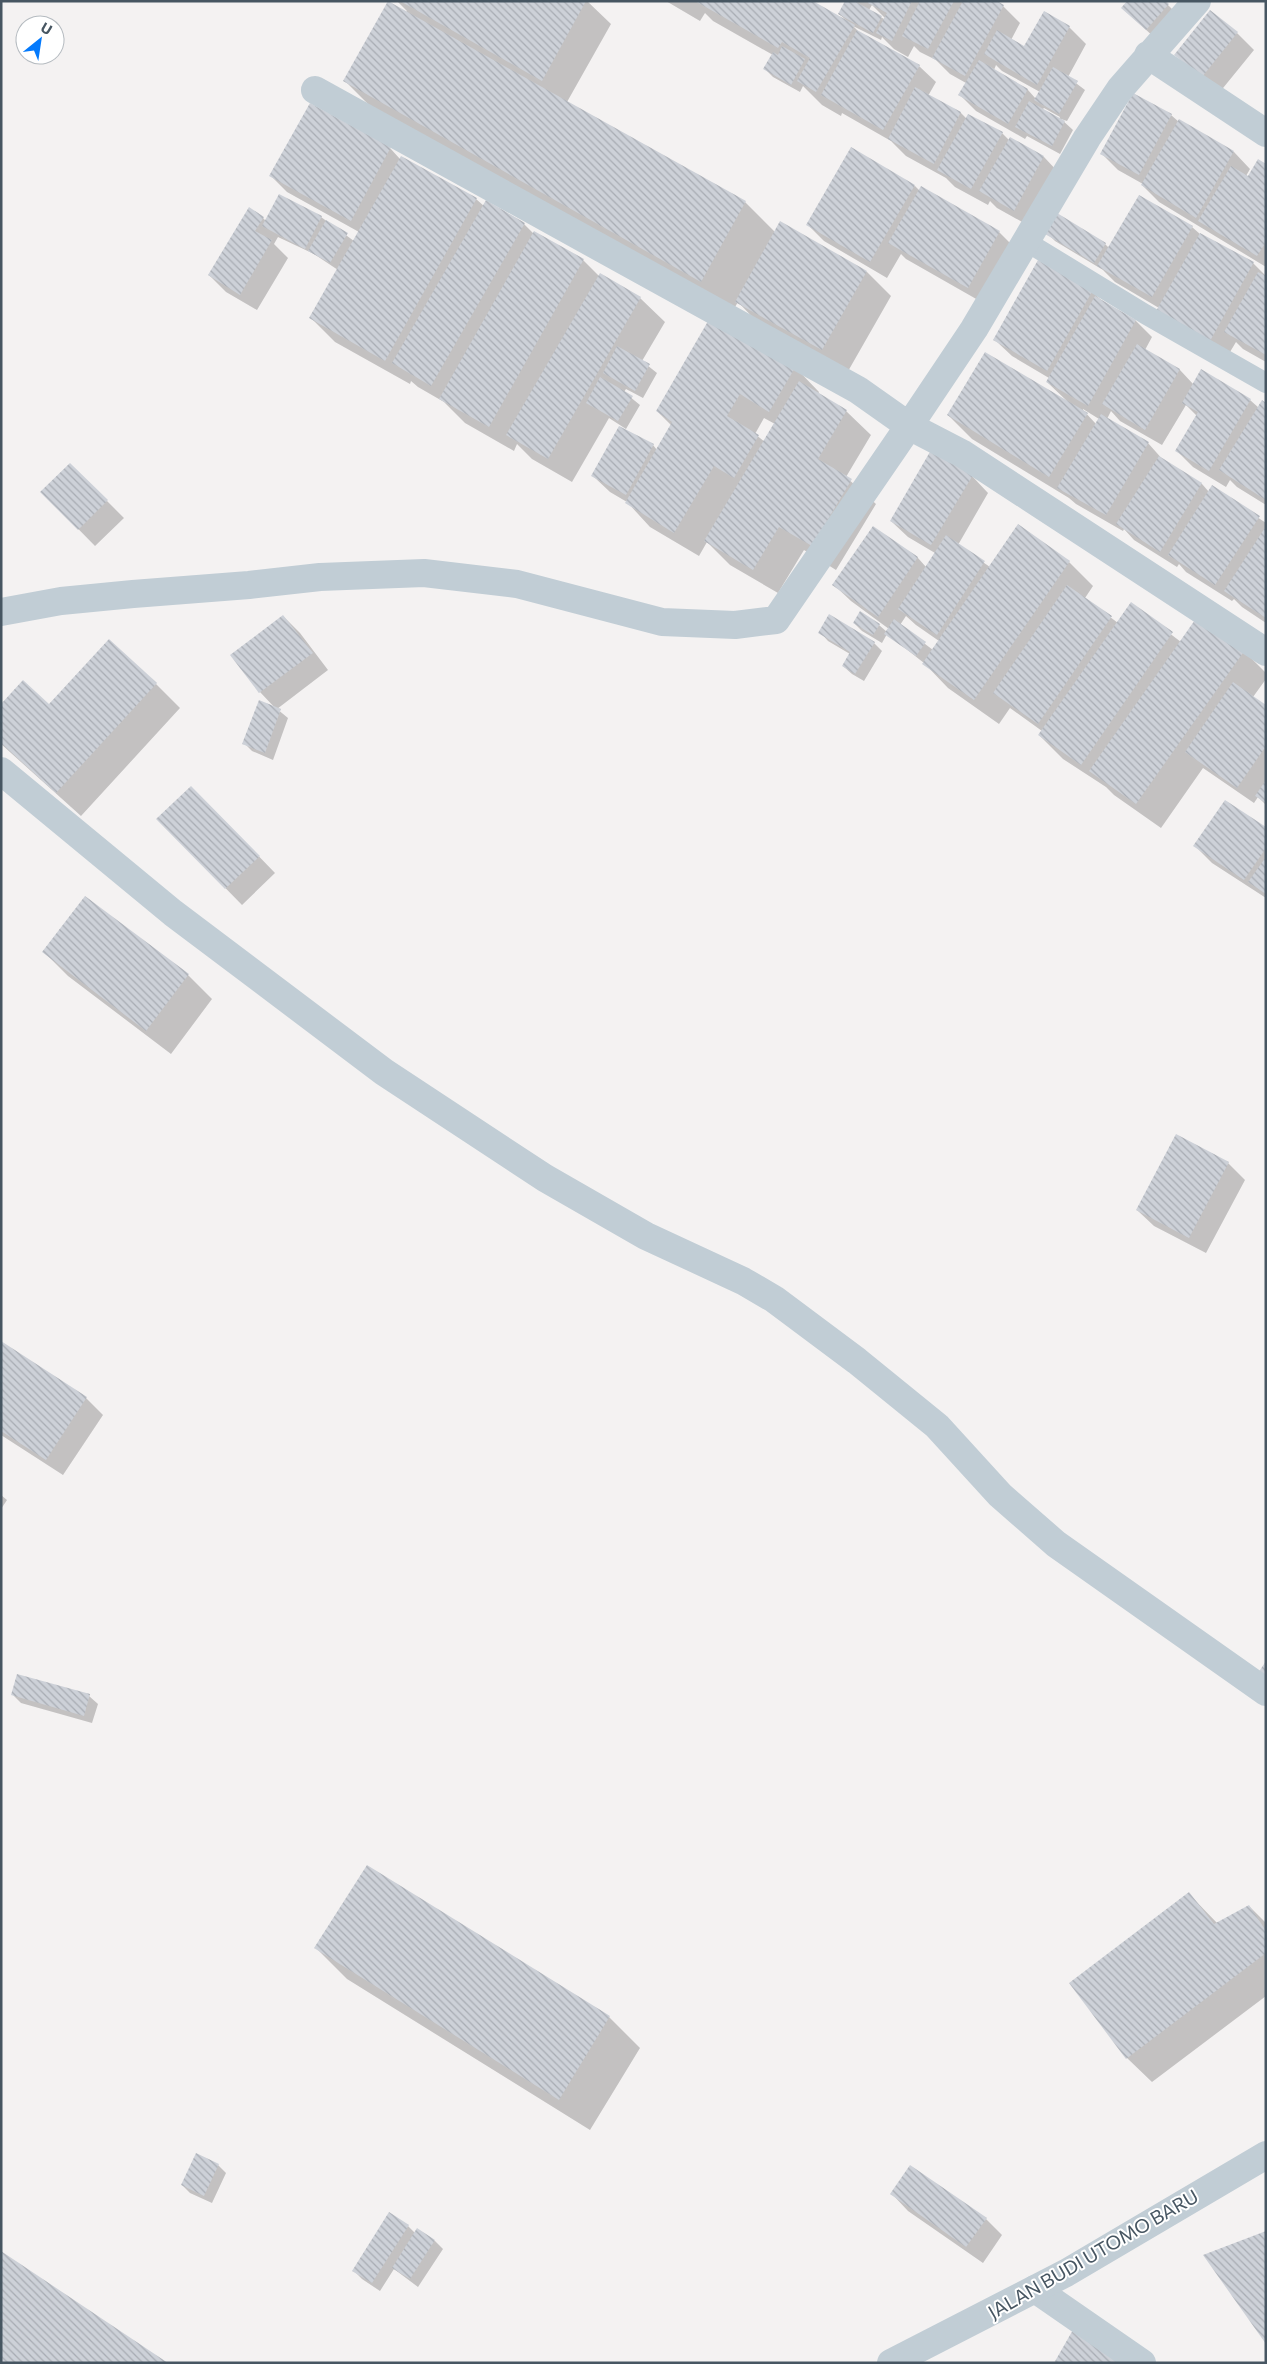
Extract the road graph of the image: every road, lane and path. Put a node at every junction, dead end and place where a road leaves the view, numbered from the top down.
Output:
1 (1197, 1) edge
2 (1148, 55) junction
3 (315, 90) dead end
4 (1266, 133) edge
5 (1027, 242) junction
6 (1266, 383) edge
7 (909, 426) junction
8 (1, 612) edge
9 (1266, 652) edge
10 (1, 771) edge
11 (1266, 1692) edge
12 (1266, 2155) edge
13 (1035, 2290) junction
14 (891, 2363) edge
15 (1142, 2363) edge

1 - 2 street
2 - 4 street
2 - 5 street
3 - 7 street
5 - 6 lane
5 - 7 street
7 - 8 street
7 - 9 street
10 - 11 street
12 - 13 street, JALAN BUDI UTOMO BARU
13 - 14 street, JALAN BUDI UTOMO BARU
13 - 15 street

